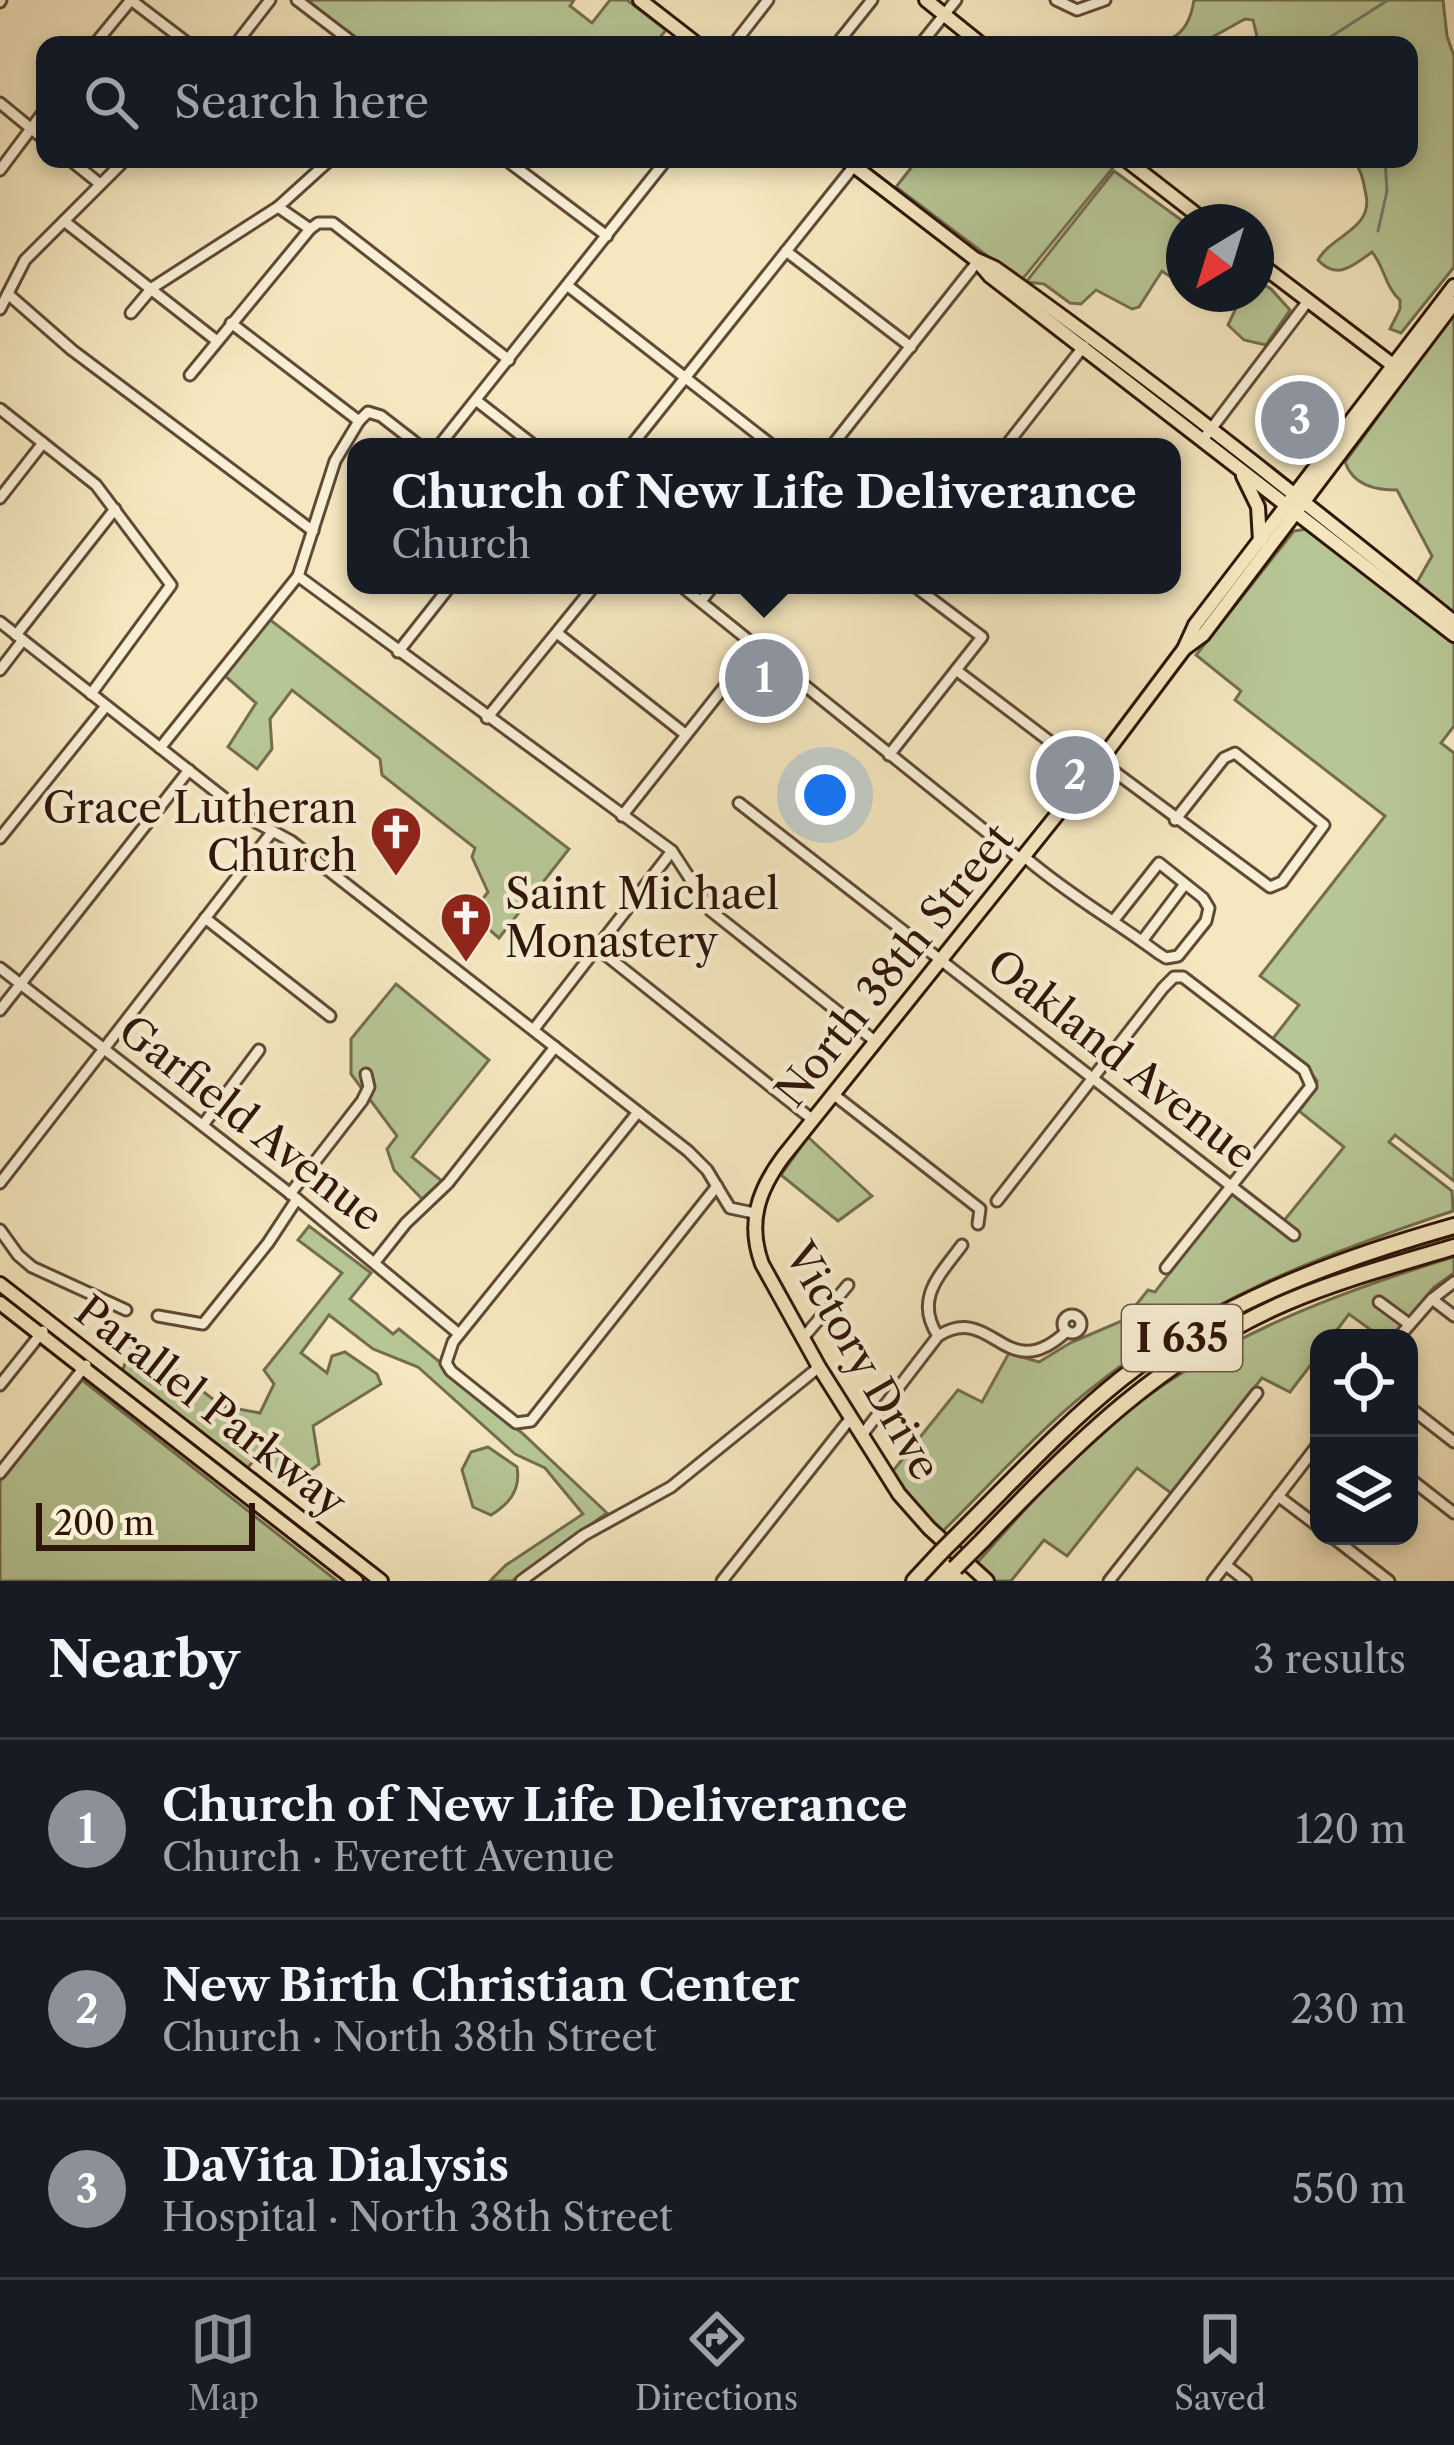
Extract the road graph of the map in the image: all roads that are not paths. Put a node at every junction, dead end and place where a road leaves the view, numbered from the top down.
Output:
1 (131, 0) edge
2 (270, 0) edge
3 (297, 0) edge
4 (640, 0) edge
5 (768, 0) edge
6 (872, 0) edge
7 (926, 0) edge
8 (956, 0) edge
9 (1056, 0) edge
10 (1105, 0) edge
11 (944, 15) junction
12 (101, 36) edge
13 (178, 36) edge
14 (243, 36) edge
15 (344, 36) edge
16 (686, 36) edge
17 (741, 36) edge
18 (843, 36) edge
19 (927, 36) edge
20 (971, 36) edge
21 (0, 104) edge
22 (36, 122) edge
23 (31, 128) junction
24 (36, 132) edge
25 (80, 168) edge
26 (117, 168) edge
27 (321, 168) edge
28 (518, 168) edge
29 (661, 168) edge
30 (845, 168) edge
31 (857, 168) edge
32 (1137, 168) edge
33 (0, 170) edge
34 (100, 184) junction
35 (1183, 204) edge
36 (278, 207) junction
37 (64, 220) junction
38 (310, 229) junction
39 (607, 236) junction
40 (786, 251) junction
41 (978, 261) junction
42 (1274, 275) edge
43 (568, 286) junction
44 (1454, 286) edge
45 (152, 289) junction
46 (8, 294) junction
47 (1308, 302) junction
48 (1454, 303) edge
49 (0, 309) edge
50 (130, 313) dead end
51 (231, 322) junction
52 (217, 341) junction
53 (1086, 343) junction
54 (911, 346) junction
55 (509, 360) junction
56 (1397, 369) junction
57 (190, 375) dead end
58 (687, 378) junction
59 (477, 401) junction
60 (0, 409) edge
61 (359, 421) junction
62 (1206, 436) junction
63 (349, 438) edge
64 (409, 438) edge
65 (446, 438) edge
66 (524, 438) edge
67 (637, 438) edge
68 (763, 438) edge
69 (838, 438) edge
70 (1012, 438) edge
71 (347, 441) edge
72 (43, 443) junction
73 (1239, 470) junction
74 (0, 499) edge
75 (1296, 503) junction
76 (116, 508) junction
77 (313, 531) junction
78 (1259, 542) junction
79 (298, 576) junction
80 (444, 594) edge
81 (589, 594) edge
82 (691, 594) edge
83 (707, 594) edge
84 (925, 594) edge
85 (701, 602) junction
86 (0, 622) edge
87 (1454, 622) edge
88 (557, 634) junction
89 (1454, 635) edge
90 (20, 638) junction
91 (755, 648) junction
92 (1184, 649) junction
93 (398, 652) junction
94 (0, 670) edge
95 (956, 670) junction
96 (91, 694) junction
97 (106, 706) junction
98 (487, 718) junction
99 (685, 734) junction
100 (160, 748) junction
101 (889, 755) junction
102 (1095, 767) junction
103 (189, 770) junction
104 (739, 803) dead end
105 (622, 816) junction
106 (1174, 820) junction
107 (272, 832) junction
108 (0, 838) edge
109 (672, 851) junction
110 (1020, 859) junction
111 (1185, 884) junction
112 (205, 918) junction
113 (1114, 920) junction
114 (1142, 941) junction
115 (597, 948) junction
116 (940, 961) junction
117 (0, 968) edge
118 (21, 983) junction
119 (0, 1010) edge
120 (329, 1016) dead end
121 (534, 1029) junction
122 (876, 1042) junction
123 (555, 1047) junction
124 (104, 1049) junction
125 (259, 1051) dead end
126 (366, 1074) dead end
127 (1096, 1078) junction
128 (833, 1094) junction
129 (638, 1112) junction
130 (813, 1120) junction
131 (203, 1125) junction
132 (0, 1183) edge
133 (717, 1186) junction
134 (1232, 1187) junction
135 (294, 1196) junction
136 (997, 1201) dead end
137 (754, 1214) junction
138 (978, 1224) dead end
139 (1449, 1227) edge
140 (0, 1230) edge
141 (1294, 1234) dead end
142 (962, 1245) dead end
143 (1454, 1247) edge
144 (375, 1262) junction
145 (1166, 1268) dead end
146 (1454, 1282) edge
147 (0, 1284) edge
148 (848, 1285) dead end
149 (1432, 1299) junction
150 (1379, 1302) dead end
151 (0, 1303) edge
152 (126, 1310) dead end
153 (158, 1316) dead end
154 (1454, 1316) edge
155 (50, 1322) junction
156 (1408, 1324) junction
157 (1404, 1329) edge
158 (1067, 1331) dead end
159 (459, 1334) junction
160 (40, 1335) junction
161 (938, 1336) junction
162 (802, 1338) junction
163 (93, 1356) junction
164 (819, 1367) junction
165 (84, 1368) junction
166 (0, 1384) edge
167 (1258, 1393) dead end
168 (1418, 1414) edge
169 (850, 1419) junction
170 (862, 1435) junction
171 (1454, 1442) edge
172 (1310, 1455) edge
173 (0, 1473) edge
174 (1418, 1485) edge
175 (1278, 1496) junction
176 (1454, 1513) edge
177 (1310, 1520) edge
178 (1342, 1545) edge
179 (1226, 1565) junction
180 (356, 1581) edge
181 (381, 1581) edge
182 (521, 1581) edge
183 (722, 1581) edge
184 (914, 1581) edge
185 (943, 1581) edge
186 (987, 1581) edge
187 (1109, 1581) edge
188 (1213, 1581) edge
189 (1246, 1581) edge
190 (1389, 1581) edge

1 - 12 street
1 - 13 street
2 - 14 street
3 - 15 street
4 - 16 main road
5 - 17 street
6 - 18 street
7 - 11 main road
8 - 11 street
9 - 10 street
11 - 19 street
11 - 20 main road
21 - 23 street
22 - 23 street
23 - 24 street
23 - 33 street
25 - 34 street
26 - 34 street
27 - 36 street
28 - 39 street
29 - 39 street
30 - 40 street
31 - 41 main road
32 - 35 main road
34 - 37 street
36 - 38 street
36 - 45 street
37 - 45 street
37 - 46 street
38 - 51 street
38 - 55 street
39 - 43 street
40 - 54 street
40 - 58 street
41 - 53 main road
41 - 54 street
42 - 47 main road
43 - 55 street
43 - 58 street
44 - 56 main road, North 38th Street
45 - 50 street
45 - 52 street
46 - 49 street
46 - 77 street
47 - 56 main road
47 - 62 street
48 - 56 main road, North 38th Street
51 - 52 street
51 - 61 street
52 - 57 street
53 - 62 main road
53 - 70 street
54 - 69 street
55 - 59 street
56 - 75 main road, North 38th Street
58 - 67 street
58 - 68 street
59 - 65 street
59 - 66 street
60 - 72 street
61 - 63 street
61 - 64 street
62 - 73 main road
62 - 75 main road
71 - 77 street
72 - 74 street
72 - 76 street
73 - 75 main road
73 - 78 main road
75 - 78 main road, North 38th Street
75 - 87 main road
75 - 89 main road
75 - 92 main road, North 38th Street
76 - 90 street
76 - 96 street
77 - 79 street
78 - 92 main road, North 38th Street
79 - 93 street
79 - 100 street
80 - 93 street
81 - 88 street
82 - 85 street
83 - 85 street
84 - 95 street
85 - 91 street
86 - 90 street
88 - 98 street
88 - 99 street
90 - 94 street
90 - 96 street
91 - 99 street
91 - 101 street
92 - 102 main road, North 38th Street
93 - 98 street
95 - 101 street
95 - 102 street
96 - 97 street
97 - 100 street
97 - 108 street
98 - 105 street
99 - 105 street
100 - 103 street
101 - 110 street
102 - 106 street
102 - 110 main road, North 38th Street
103 - 107 street
103 - 118 street
104 - 116 street, Oakland Avenue
105 - 109 street
106 - 106 street
107 - 112 street
107 - 121 street
109 - 115 street
109 - 122 street
110 - 113 street
110 - 116 main road, North 38th Street
111 - 113 street
111 - 114 street
111 - 114 street
112 - 120 street
112 - 124 street
113 - 114 street
115 - 121 street
115 - 130 street
116 - 122 main road, North 38th Street
116 - 127 street, Oakland Avenue
117 - 118 street, Garfield Avenue
118 - 119 street
118 - 124 street, Garfield Avenue
121 - 123 street
122 - 128 main road, North 38th Street
123 - 129 street
123 - 144 street
124 - 131 street, Garfield Avenue
124 - 132 street
125 - 131 street
126 - 135 street
127 - 134 street, Oakland Avenue
127 - 134 street
127 - 136 street
128 - 130 main road, North 38th Street
128 - 138 street
129 - 133 street
129 - 159 street
130 - 137 main road, North 38th Street
131 - 135 street, Garfield Avenue
133 - 137 street
133 - 159 street
134 - 141 street, Oakland Avenue
134 - 145 street
135 - 144 street, Garfield Avenue
135 - 153 street
137 - 162 main road, Victory Drive
139 - 184 highway, I 635, bridge
140 - 152 street
142 - 161 street
143 - 185 highway, I 635, bridge
144 - 159 street, Garfield Avenue
146 - 149 street
147 - 155 main road, Parallel Parkway
148 - 162 street
149 - 154 street
149 - 156 street
150 - 156 street
151 - 160 main road, Parallel Parkway
155 - 160 street
155 - 163 main road, Parallel Parkway
156 - 157 street
158 - 161 street
160 - 165 main road, Parallel Parkway
160 - 166 street
161 - 170 street
162 - 164 main road, Victory Drive
163 - 165 street
163 - 181 main road, Parallel Parkway
164 - 169 main road, Victory Drive
164 - 182 street
165 - 173 street
165 - 180 main road, Parallel Parkway
167 - 187 street
168 - 171 street
169 - 170 main road, Victory Drive
169 - 183 street
170 - 186 main road, Victory Drive
172 - 175 street
174 - 176 street
175 - 177 street
175 - 179 street
178 - 190 street
179 - 188 street
179 - 189 street

